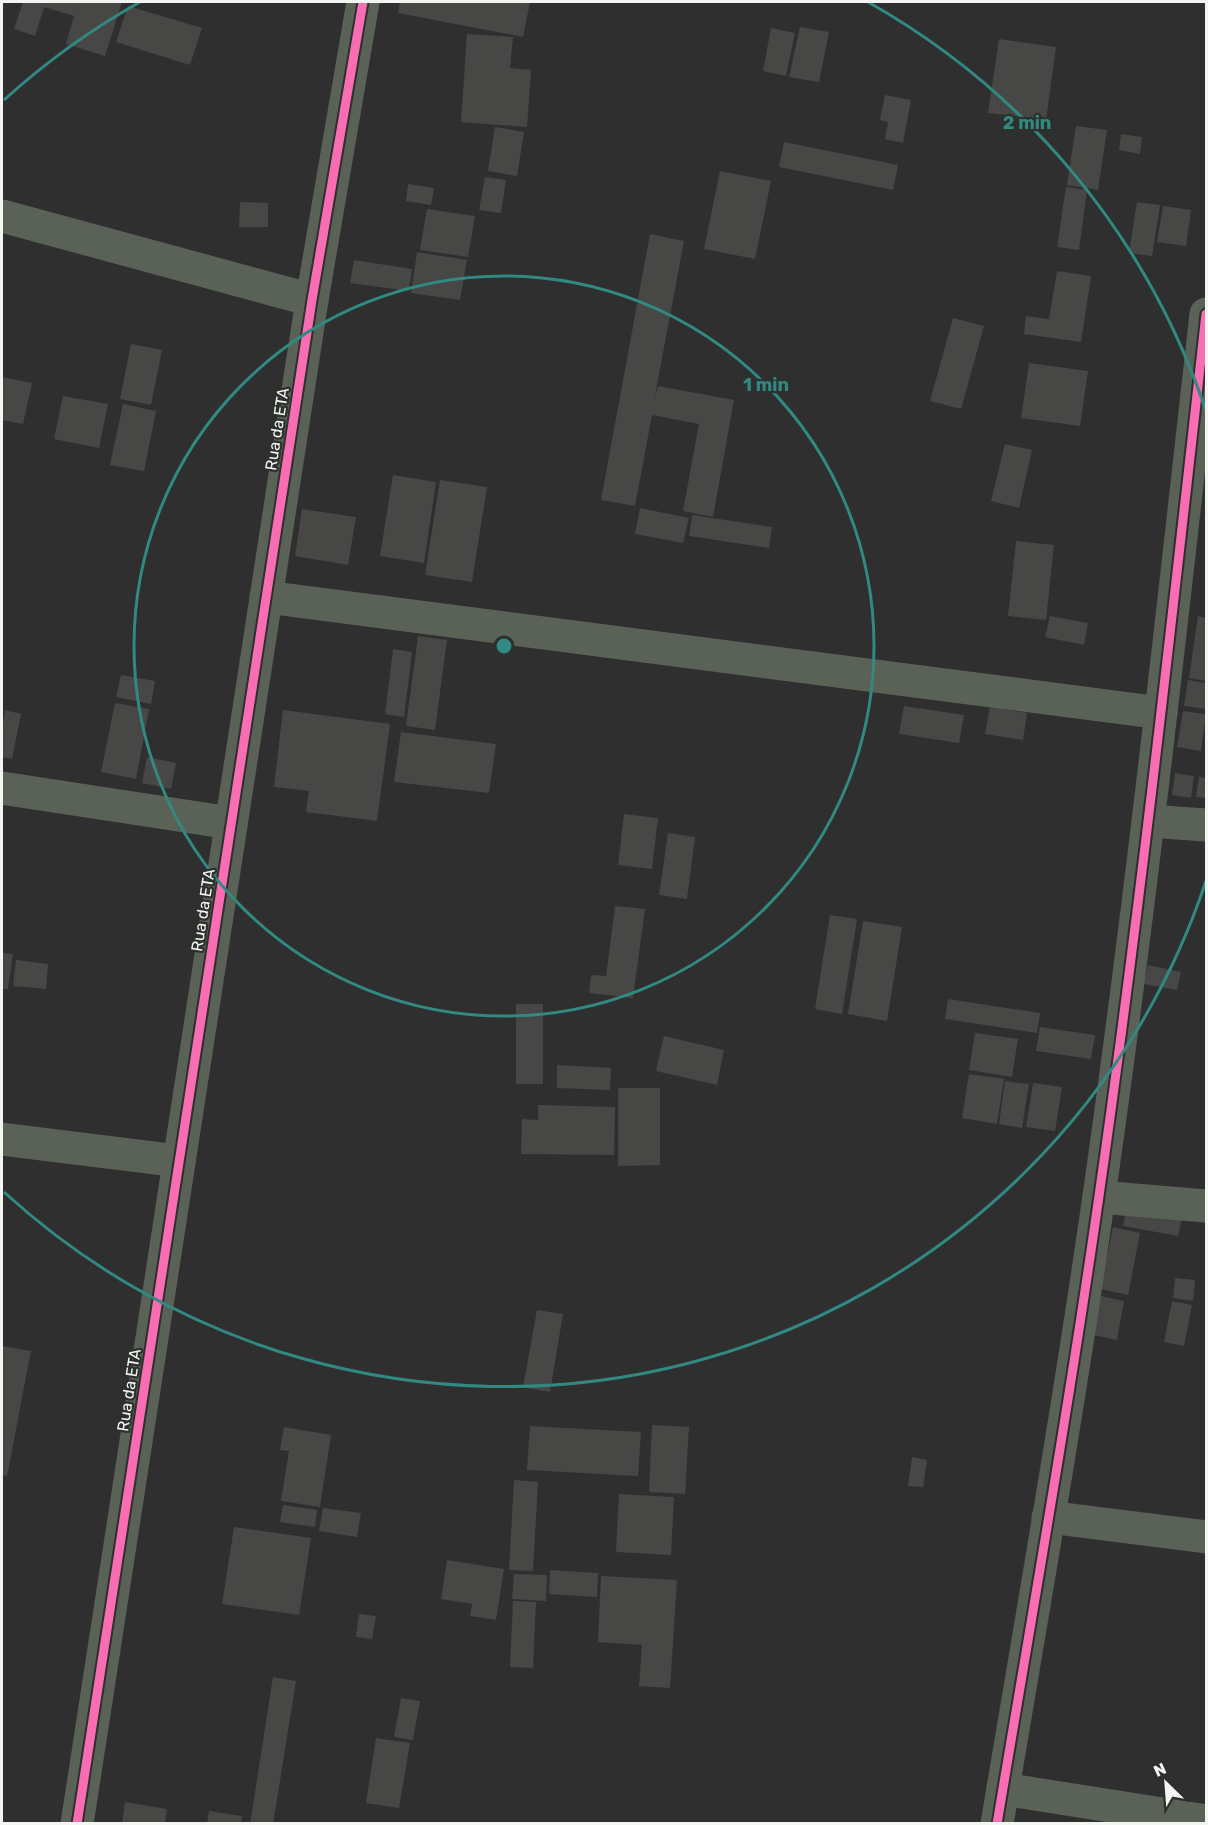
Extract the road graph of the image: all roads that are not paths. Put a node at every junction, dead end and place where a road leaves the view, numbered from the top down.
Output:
1 (363, 2) edge
2 (2, 216) edge
3 (312, 300) junction
4 (1206, 314) edge
5 (266, 597) junction
6 (1161, 713) junction
7 (2, 788) edge
8 (1149, 821) junction
9 (231, 823) junction
10 (1206, 825) edge
11 (2, 1139) edge
12 (179, 1161) junction
13 (1099, 1197) junction
14 (1206, 1206) edge
15 (1048, 1517) junction
16 (1206, 1537) edge
17 (1002, 1789) junction
18 (1206, 1821) edge
19 (77, 1824) edge
20 (997, 1824) edge

1 - 3 street, Rua da ETA
2 - 3 street
3 - 5 street, Rua da ETA
4 - 6 street
5 - 6 street
5 - 9 street, Rua da ETA
6 - 8 street
7 - 9 street
8 - 10 street
8 - 13 street
9 - 12 street, Rua da ETA
11 - 12 street
12 - 19 street, Rua da ETA
13 - 14 street
13 - 15 street
15 - 16 street
15 - 17 street
17 - 18 street
17 - 20 street

